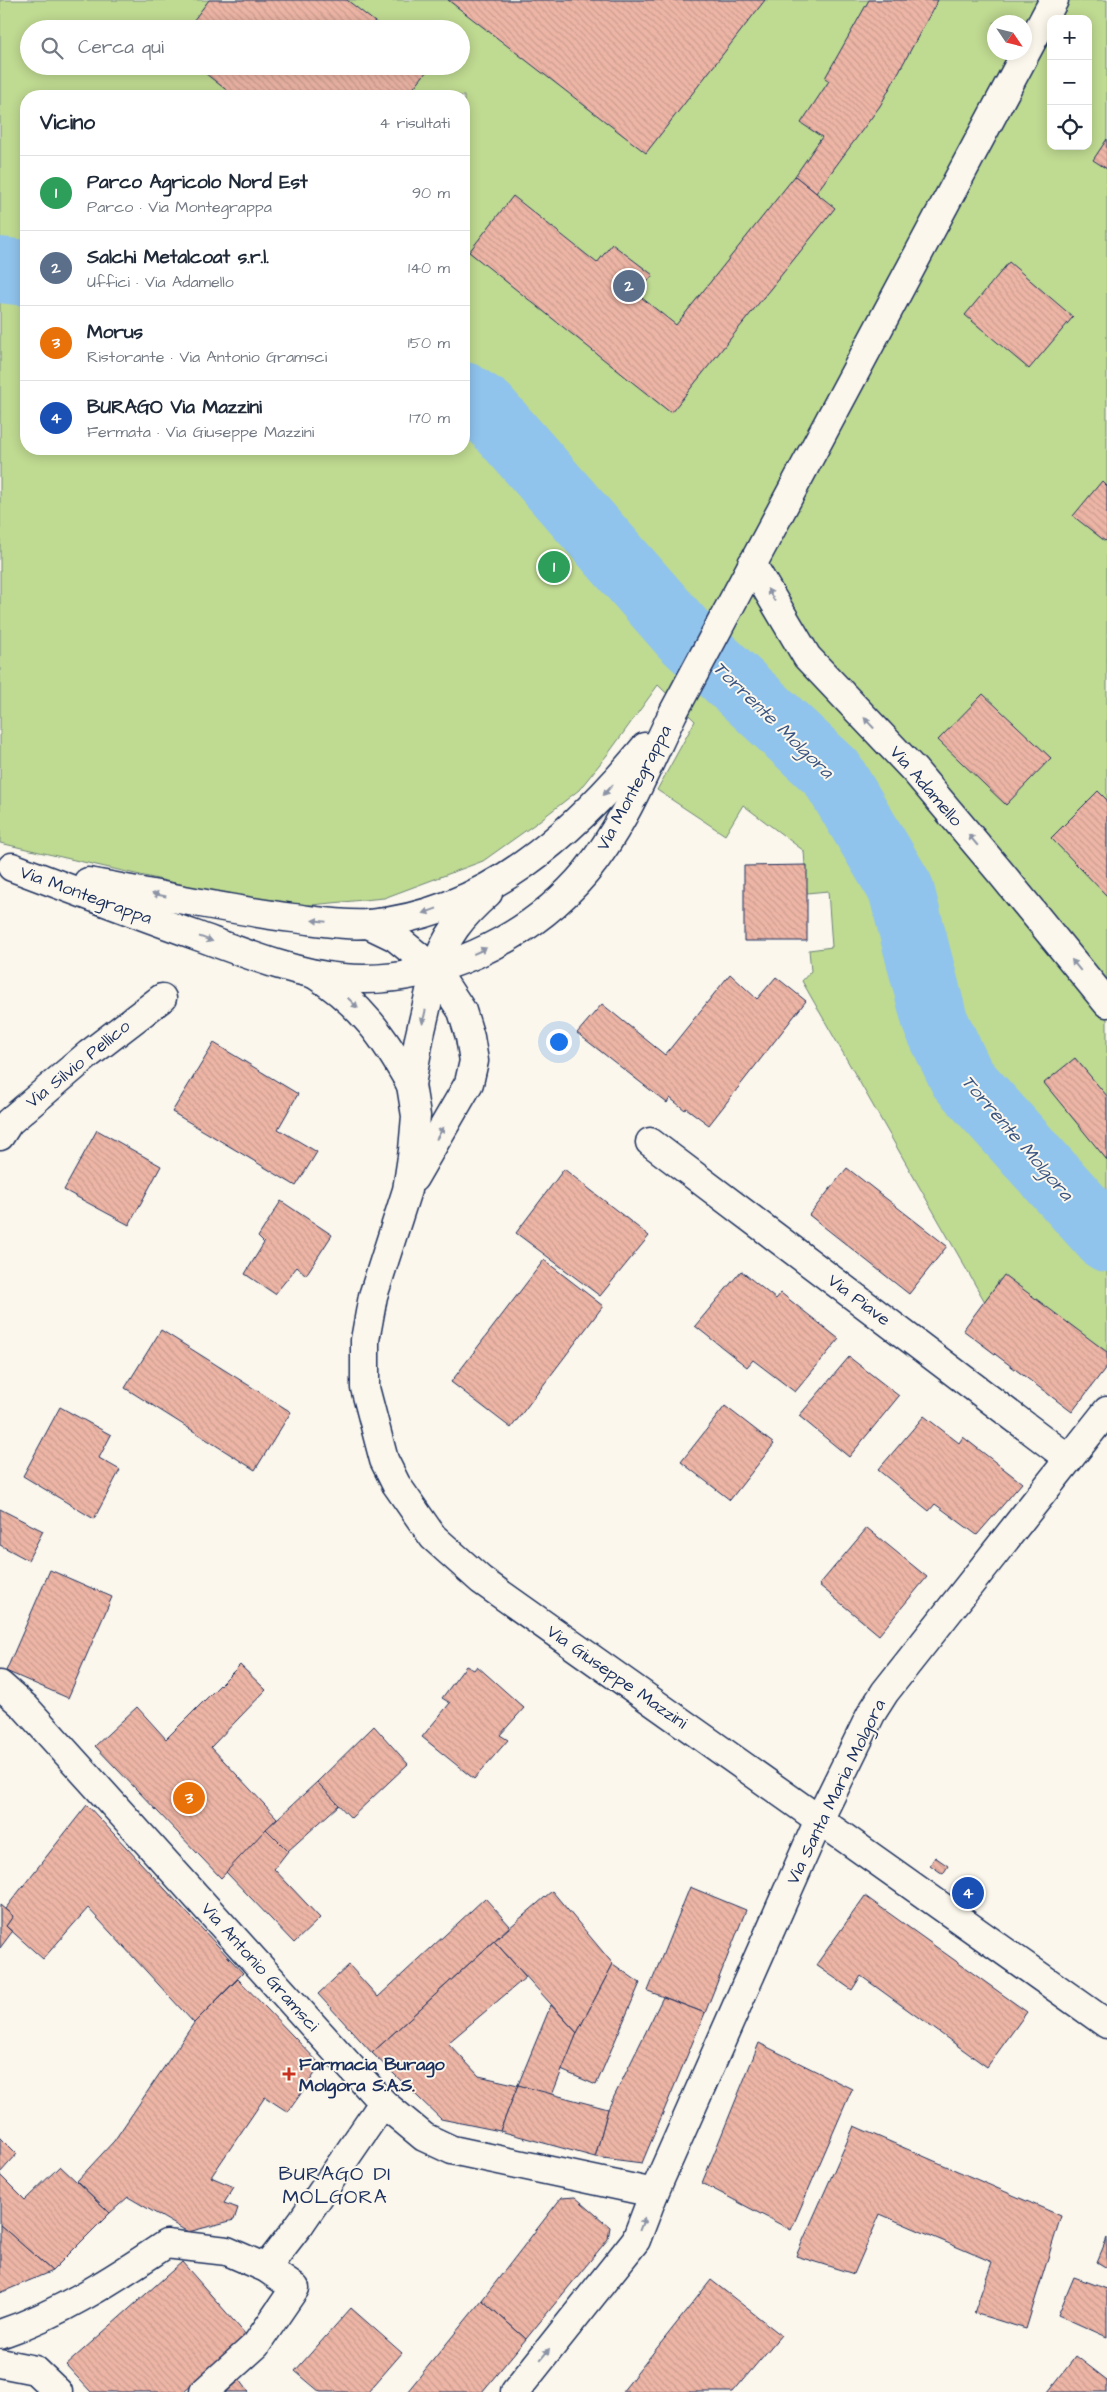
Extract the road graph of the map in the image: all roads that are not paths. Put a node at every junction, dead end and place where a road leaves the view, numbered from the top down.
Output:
1 (1054, 0) edge
2 (752, 564) junction
3 (673, 713) junction
4 (6, 866) edge
5 (506, 878) junction
6 (368, 924) junction
7 (435, 970) junction
8 (314, 974) junction
9 (162, 998) dead end
10 (1107, 1003) edge
11 (411, 1085) junction
12 (0, 1136) edge
13 (650, 1142) dead end
14 (407, 1190) junction
15 (1107, 1411) edge
16 (1069, 1459) junction
17 (0, 1686) edge
18 (820, 1820) junction
19 (1107, 2024) edge
20 (383, 2104) junction
21 (654, 2193) junction
22 (266, 2268) junction
23 (0, 2334) edge
24 (0, 2363) edge
25 (58, 2392) edge
26 (204, 2392) edge
27 (515, 2392) edge

1 - 2 street, Via Montegrappa
2 - 3 street, Via Montegrappa
10 -> 2 street, Via Adamello
3 -> 5 street, Via Montegrappa
7 -> 3 street, Via Montegrappa
6 -> 4 street, Via Montegrappa
4 -> 8 street, Via Montegrappa
5 -> 6 street, Via Montegrappa
5 - 7 street
6 - 7 street
7 - 8 street, Via Montegrappa
7 -> 11 street, Via Giuseppe Mazzini
14 -> 7 street, Via Giuseppe Mazzini
8 -> 11 street, Via Giuseppe Mazzini
9 - 12 street, Via Silvio Pellico
11 - 14 street, Via Giuseppe Mazzini
13 - 16 street, Via Piave
14 - 18 street, Via Giuseppe Mazzini
15 - 16 street, Via Santa Maria Molgora
16 - 18 street, Via Santa Maria Molgora
17 - 20 street, Via Antonio Gramsci
18 - 19 street, Via Giuseppe Mazzini
18 - 21 street, Via Santa Maria Molgora
20 - 21 street, Via Antonio Gramsci
20 - 22 street
27 -> 21 street, Via Santa Maria Molgora
22 - 23 street
22 - 26 street
24 - 25 street

